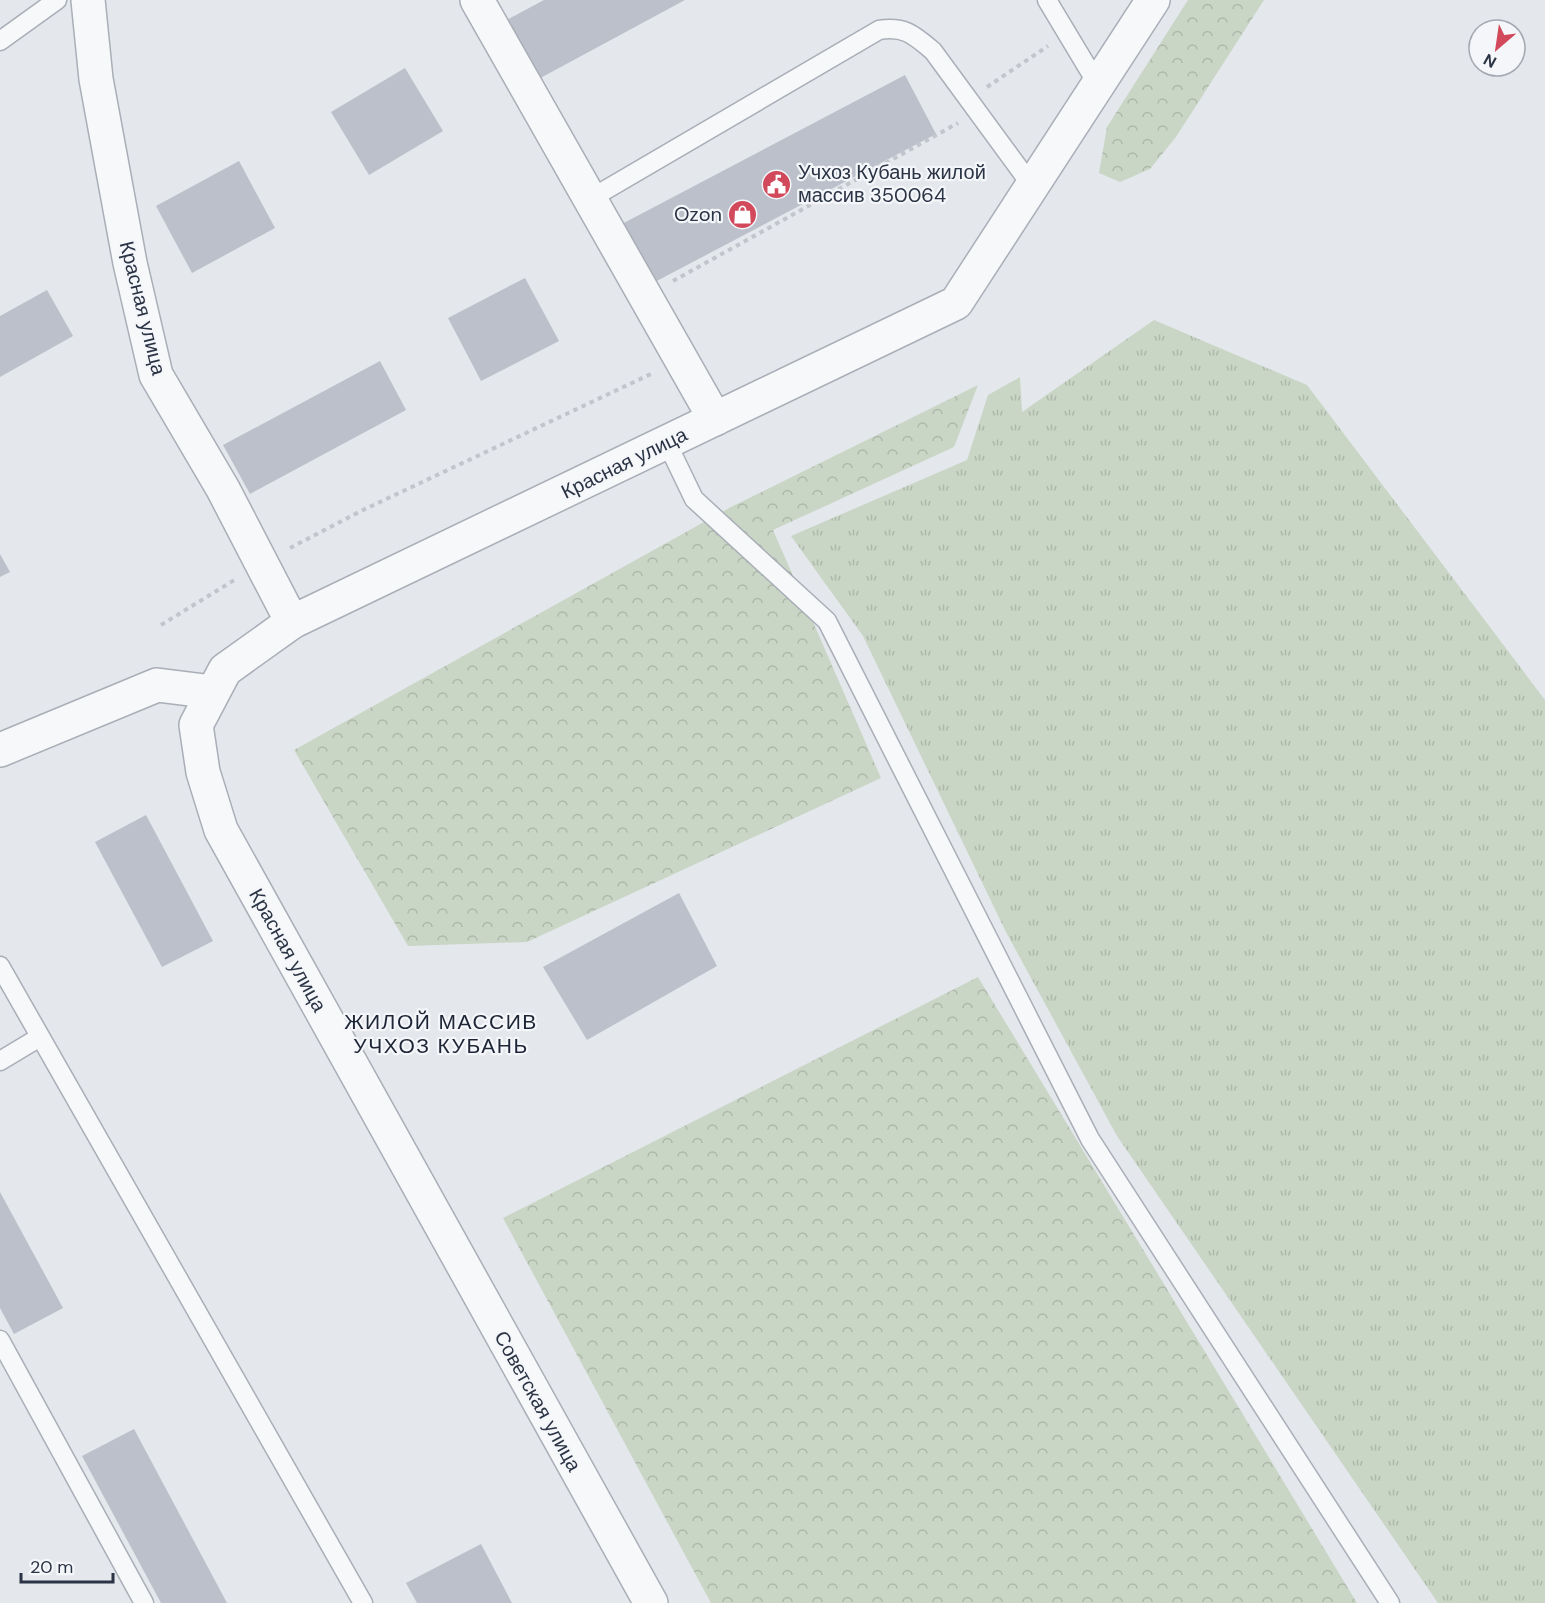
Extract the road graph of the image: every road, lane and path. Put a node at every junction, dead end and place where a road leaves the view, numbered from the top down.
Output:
1 (57, 0) edge
2 (88, 0) edge
3 (477, 0) edge
4 (1047, 0) edge
5 (1153, 0) edge
6 (0, 41) edge
7 (1098, 85) junction
8 (1032, 186) junction
9 (590, 199) junction
10 (715, 419) junction
11 (667, 443) junction
12 (292, 622) junction
13 (213, 692) junction
14 (0, 750) edge
15 (0, 966) edge
16 (40, 1037) junction
17 (0, 1061) edge
18 (426, 1198) joint
19 (0, 1340) edge
20 (144, 1603) edge
21 (363, 1603) edge
22 (651, 1603) edge
23 (1390, 1603) edge

1 - 6 lane
2 - 12 street, Красная улица
3 - 9 street
4 - 7 lane
5 - 7 street
7 - 8 street
8 - 9 lane
8 - 10 street, Красная улица
9 - 10 street
10 - 11 street, Красная улица
11 - 12 street, Красная улица
11 - 23 lane
12 - 13 street, Красная улица
13 - 14 street
13 - 18 street, Красная улица
15 - 16 lane
16 - 17 lane
16 - 21 lane
18 - 22 street, Советская улица
19 - 20 lane

